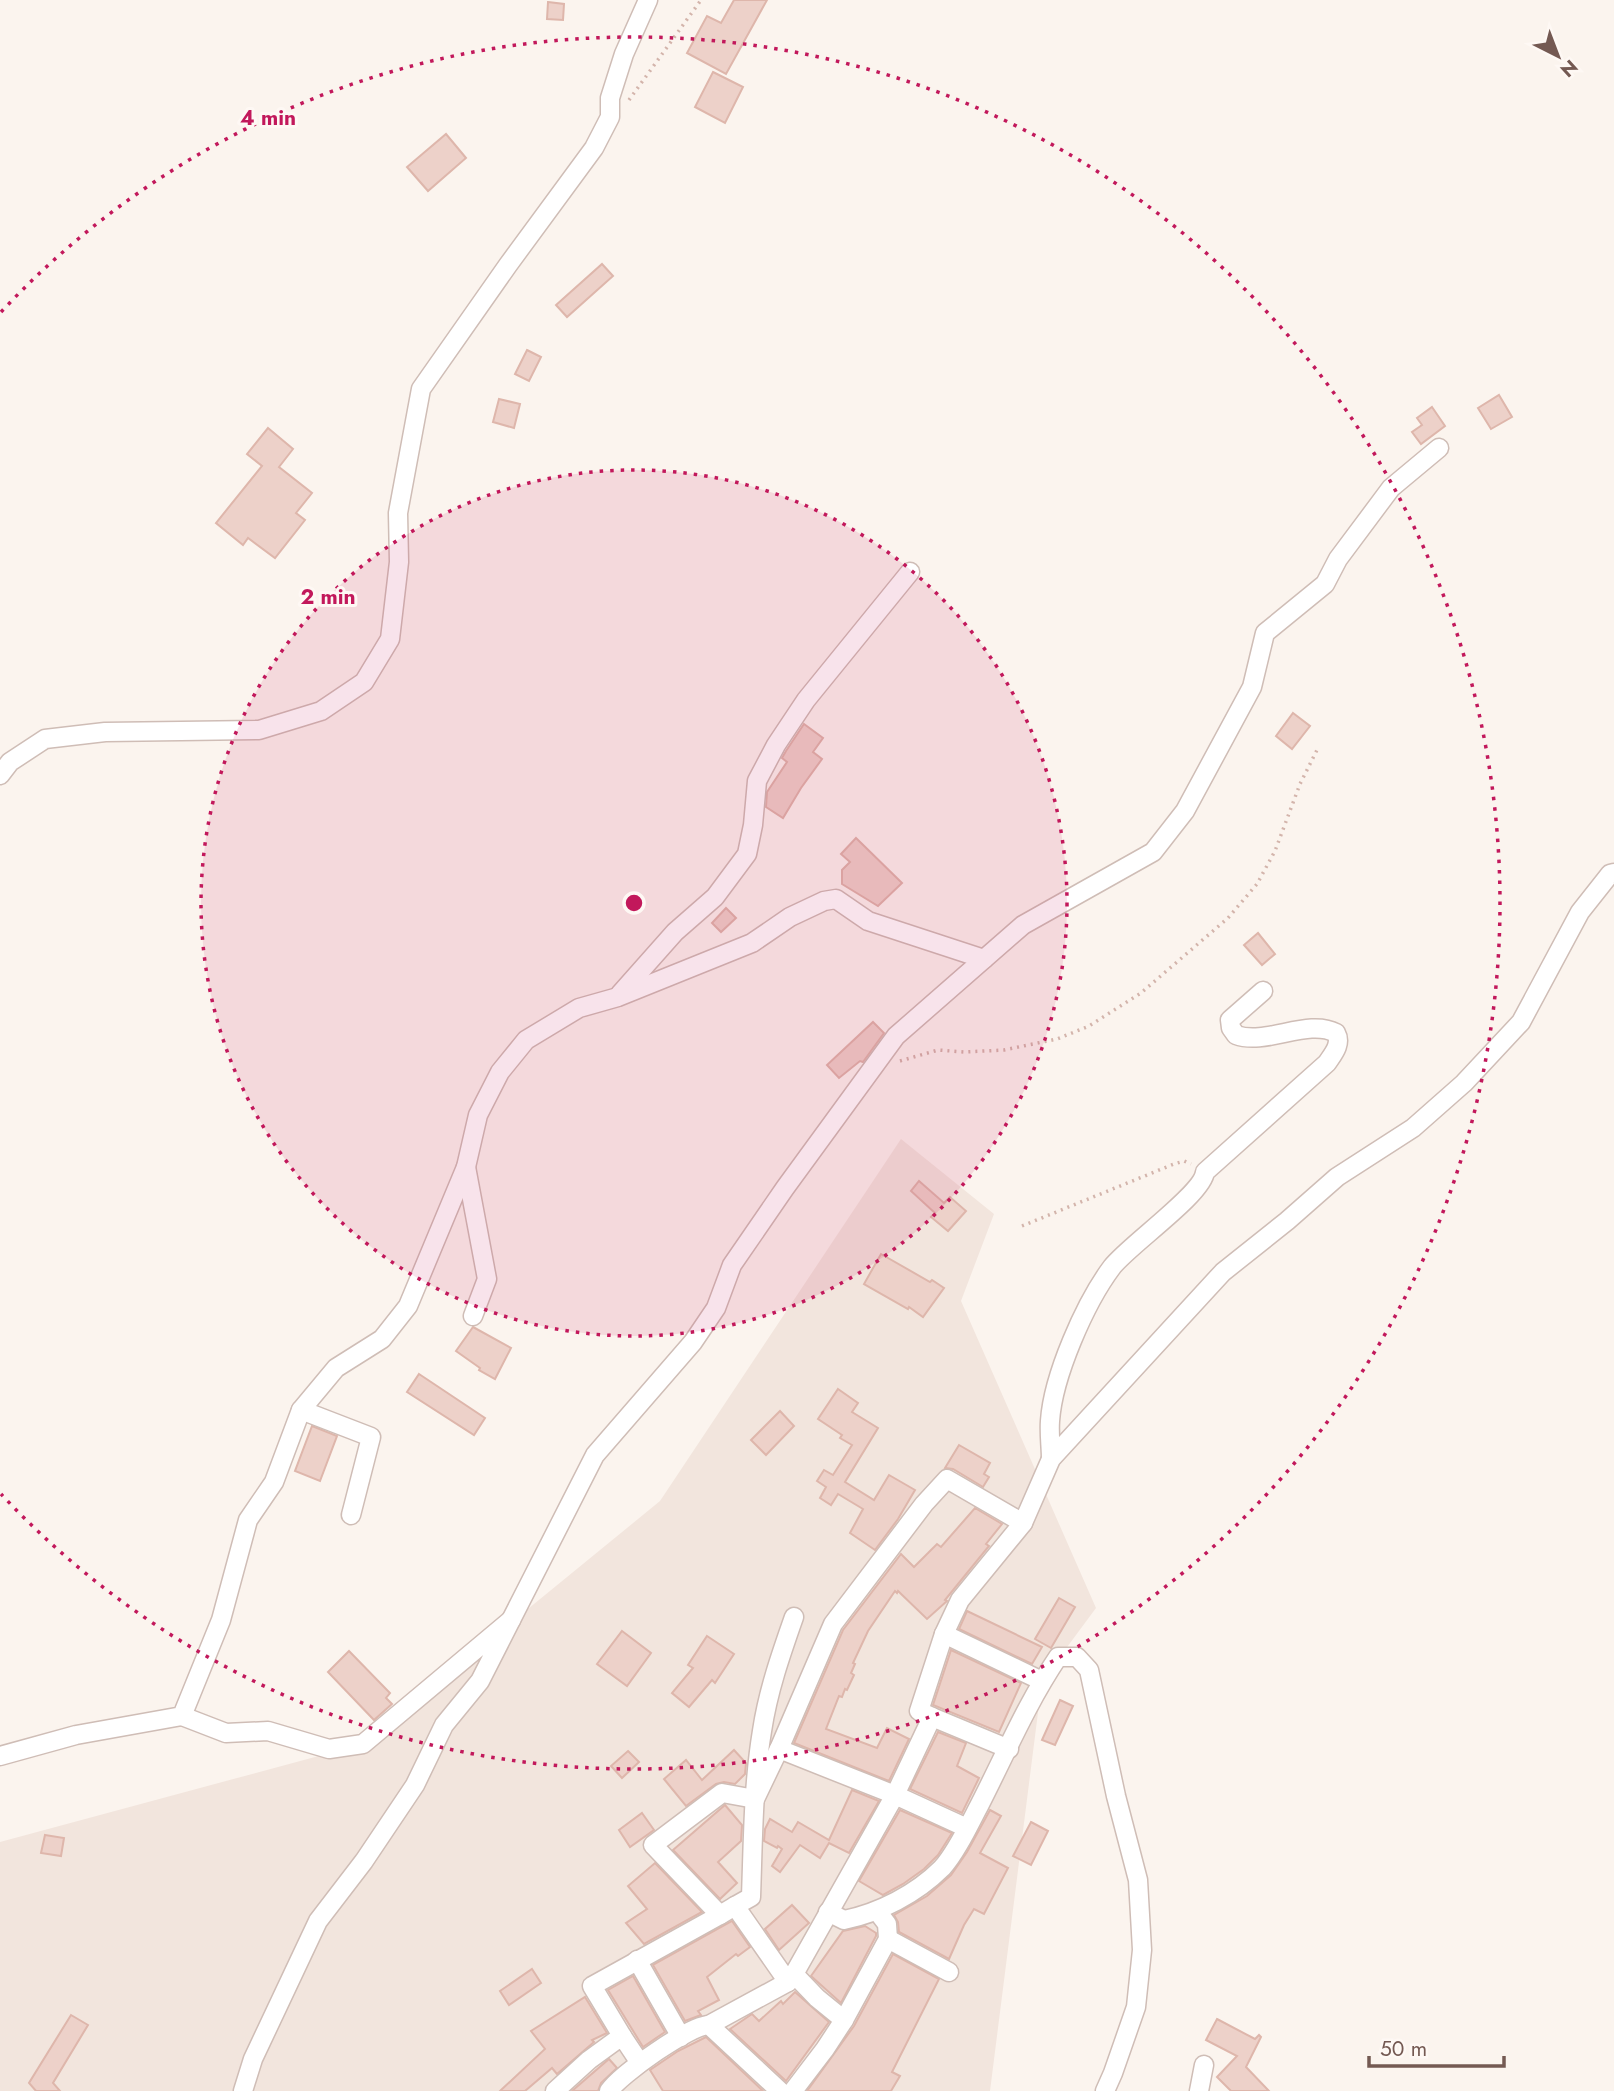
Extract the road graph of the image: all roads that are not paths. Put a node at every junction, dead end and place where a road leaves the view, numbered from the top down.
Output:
1 (648, 0) edge
2 (1439, 448) dead end
3 (910, 572) dead end
4 (0, 775) edge
5 (1614, 873) edge
6 (984, 959) junction
7 (1263, 991) dead end
8 (618, 997) junction
9 (466, 1167) junction
10 (473, 1316) dead end
11 (302, 1410) junction
12 (1051, 1459) junction
13 (351, 1515) dead end
14 (1023, 1523) junction
15 (794, 1617) dead end
16 (511, 1620) junction
17 (944, 1634) junction
18 (1042, 1681) junction
19 (181, 1716) junction
20 (932, 1717) junction
21 (779, 1749) junction
22 (1009, 1749) junction
23 (0, 1756) edge
24 (895, 1795) junction
25 (755, 1799) junction
26 (967, 1828) junction
27 (727, 1911) junction
28 (877, 1911) junction
29 (828, 1912) junction
30 (888, 1939) junction
31 (637, 1960) junction
32 (949, 1972) dead end
33 (791, 1978) junction
34 (844, 2020) junction
35 (709, 2025) junction
36 (622, 2036) junction
37 (681, 2037) junction
38 (640, 2063) junction
39 (1204, 2065) dead end
40 (558, 2090) edge
41 (243, 2091) edge
42 (609, 2091) edge
43 (780, 2091) edge
44 (793, 2091) edge
45 (1105, 2091) edge
46 (1199, 2091) edge

1 - 4 street
2 - 6 street
3 - 8 street
5 - 12 street
6 - 8 street
6 - 16 street
7 - 12 street
8 - 9 street
9 - 10 street
9 - 11 street
11 - 13 street
11 - 19 street
12 - 14 street
14 - 17 street
14 - 21 street
15 - 25 street
16 - 19 street
16 - 41 street
17 - 18 street
17 - 20 street
18 - 22 street
18 - 45 street
19 - 23 street
20 - 22 street
20 - 24 street
21 - 24 street
21 - 25 street
22 - 26 street
24 - 26 street
24 - 29 street
25 - 27 street
25 - 27 street
26 - 28 street
27 - 31 street
27 - 33 street
28 - 29 street
28 - 30 street
29 - 33 street
30 - 32 street
30 - 34 street
31 - 36 street
31 - 37 street
33 - 34 street
33 - 35 street
34 - 44 street
35 - 37 street
35 - 43 street
36 - 38 street
36 - 40 street
37 - 38 street
38 - 42 street
39 - 46 street

